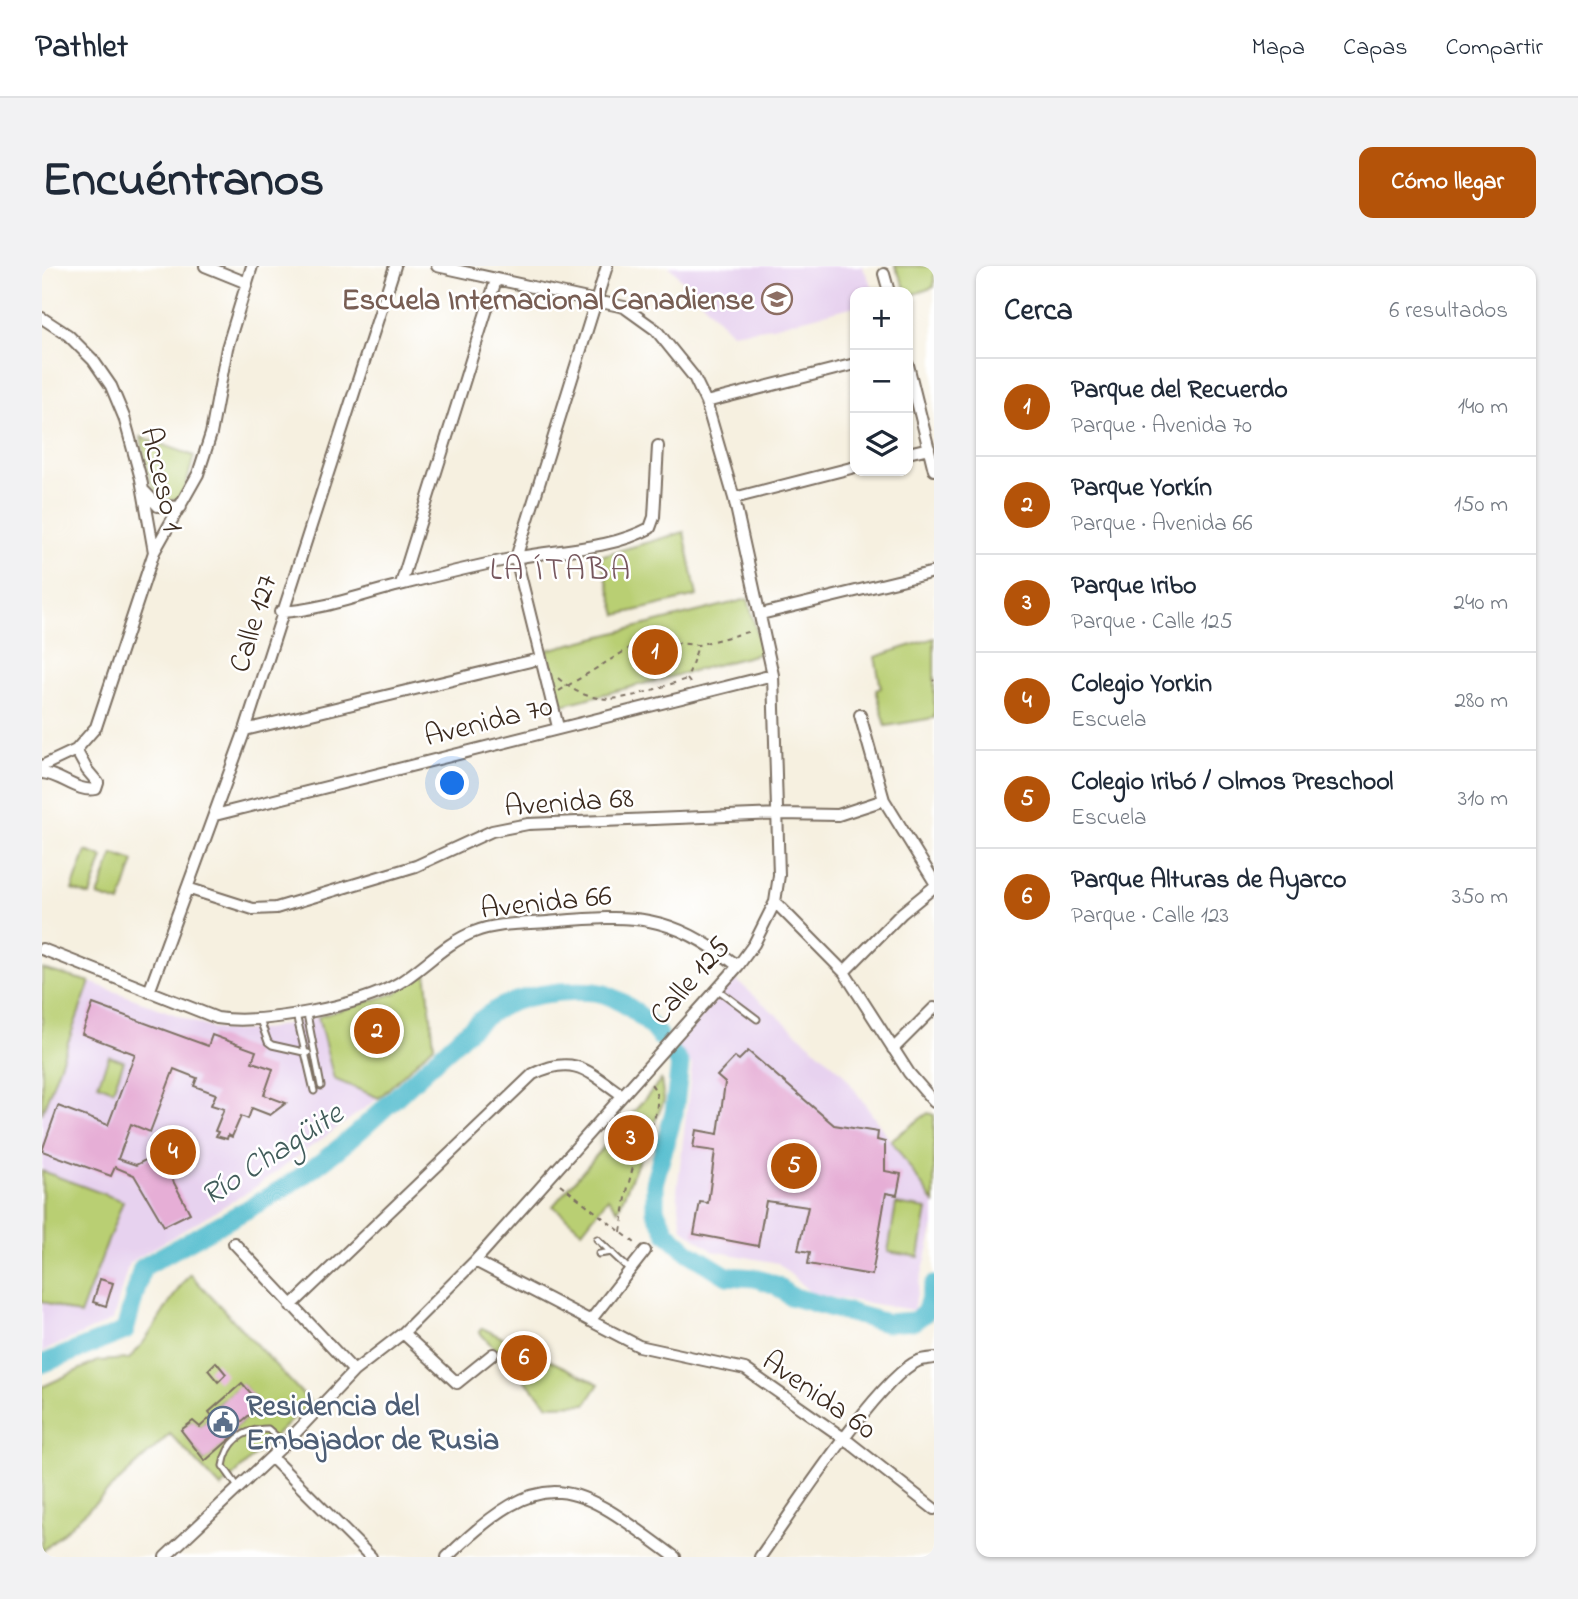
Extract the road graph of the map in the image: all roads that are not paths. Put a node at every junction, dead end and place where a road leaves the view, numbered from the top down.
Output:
1 (205, 266) edge
2 (252, 266) edge
3 (395, 266) edge
4 (437, 266) edge
5 (607, 266) edge
6 (884, 274) dead end
7 (496, 280) junction
8 (247, 284) junction
9 (888, 287) edge
10 (597, 299) junction
11 (42, 318) edge
12 (850, 365) edge
13 (913, 385) edge
14 (706, 401) junction
15 (658, 446) dead end
16 (929, 448) junction
17 (913, 452) edge
18 (850, 468) edge
19 (934, 470) edge
20 (143, 489) junction
21 (734, 498) junction
22 (181, 507) junction
23 (154, 552) junction
24 (516, 558) junction
25 (934, 572) edge
26 (401, 584) junction
27 (280, 612) junction
28 (761, 614) junction
29 (539, 659) junction
30 (773, 675) junction
31 (860, 715) dead end
32 (558, 727) junction
33 (245, 730) junction
34 (76, 750) junction
35 (47, 758) edge
36 (42, 766) edge
37 (42, 774) edge
38 (884, 800) junction
39 (780, 814) junction
40 (215, 815) junction
41 (934, 881) edge
42 (934, 887) edge
43 (187, 888) junction
44 (775, 902) junction
45 (43, 948) edge
46 (738, 966) junction
47 (844, 972) junction
48 (717, 989) junction
49 (149, 992) junction
50 (934, 1008) edge
51 (301, 1013) junction
52 (757, 1019) dead end
53 (260, 1020) junction
54 (893, 1049) junction
55 (306, 1053) junction
56 (314, 1054) junction
57 (321, 1086) dead end
58 (314, 1091) dead end
59 (622, 1095) junction
60 (934, 1102) edge
61 (597, 1239) dead end
62 (234, 1244) dead end
63 (645, 1251) road end
64 (612, 1252) junction
65 (599, 1254) dead end
66 (475, 1261) junction
67 (630, 1270) junction
68 (291, 1306) junction
69 (590, 1321) junction
70 (403, 1333) junction
71 (493, 1354) dead end
72 (934, 1358) edge
73 (354, 1371) junction
74 (845, 1439) junction
75 (285, 1444) junction
76 (271, 1457) junction
77 (239, 1488) junction
78 (934, 1509) edge
79 (165, 1557) edge
80 (371, 1557) edge
81 (447, 1557) edge
82 (674, 1557) edge
83 (760, 1557) edge

1 - 8 street
2 - 8 street
3 - 27 street, Calle 127
4 - 7 street, Calle 125
5 - 10 street
6 - 9 street
7 - 10 street, Calle 125
7 - 26 street
8 - 22 street
10 - 14 street, Calle 125
10 - 24 street
11 - 20 street, Acceso 1
12 - 14 street
13 - 16 street
14 - 21 street, Calle 125
15 - 24 street
16 - 17 street
16 - 19 street
18 - 21 street
20 - 22 street
20 - 23 street, Acceso 1
21 - 28 street, Calle 125
22 - 23 street
23 - 34 street, Acceso 1
24 - 26 street
24 - 29 street
25 - 28 street
26 - 27 street
27 - 33 street, Calle 127
28 - 30 street, Calle 125
29 - 32 street
29 - 33 street
30 - 32 street, Avenida 70
30 - 39 street, Calle 125
31 - 38 street
32 - 40 street, Avenida 70
33 - 40 street, Calle 127
34 - 35 street, Acceso 1
34 - 37 street
35 - 36 street, Acceso 1
38 - 39 street, Avenida 68
38 - 41 street
39 - 43 street, Avenida 68
39 - 44 street, Calle 125
40 - 43 street, Calle 127
42 - 47 street
43 - 49 street, Calle 127
44 - 46 street, Calle 125
44 - 47 street
45 - 49 street, Avenida 66
46 - 48 street, Calle 125
46 - 51 street, Avenida 66
47 - 54 street
48 - 52 lane
48 - 59 street, Calle 125
49 - 53 street, Avenida 66
50 - 54 street
51 - 53 street, Avenida 66
51 - 55 lane
51 - 56 lane
53 - 55 lane
54 - 60 street
55 - 56 lane
55 - 58 lane
56 - 57 lane
59 - 66 street, Calle 125
59 - 68 street
61 - 64 lane
62 - 68 street
63 - 67 street
64 - 65 lane
64 - 67 lane
66 - 69 street, Avenida 60
66 - 70 street, Calle 125
67 - 69 street
68 - 73 street
69 - 74 street, Avenida 60
70 - 71 street
70 - 73 street, Calle 125
72 - 74 street
73 - 75 street, Calle 125
74 - 78 street, Avenida 60
74 - 83 street
75 - 76 street, Calle 125
75 - 77 lane
76 - 77 street, Calle 125
76 - 80 street
77 - 79 street, Calle 125
81 - 82 street

